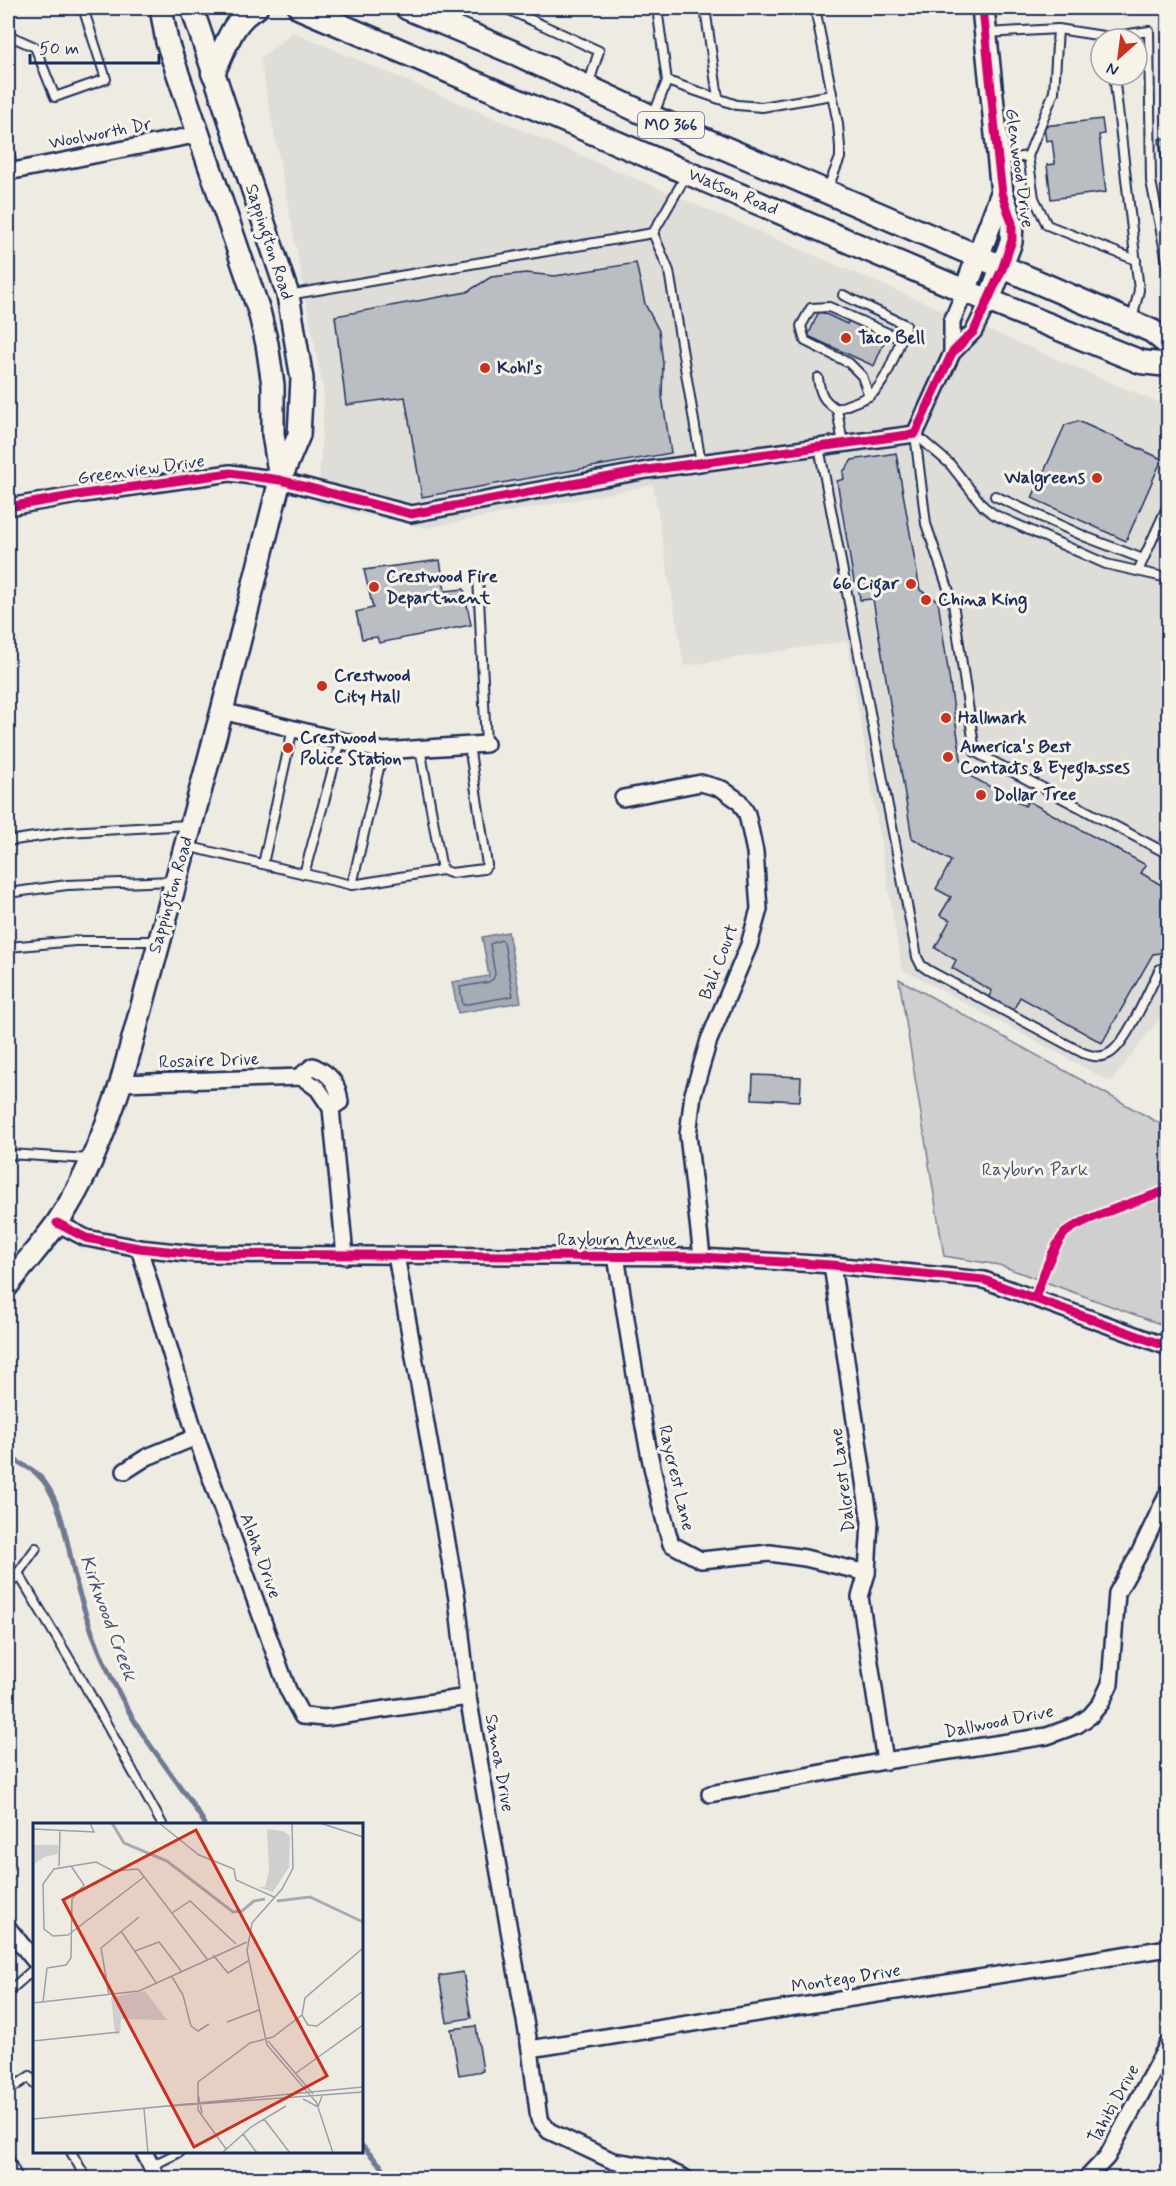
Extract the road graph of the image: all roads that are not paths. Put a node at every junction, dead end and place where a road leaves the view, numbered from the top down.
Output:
1 (82, 8) edge
2 (161, 8) edge
3 (192, 8) edge
4 (256, 8) edge
5 (300, 8) edge
6 (407, 8) edge
7 (504, 8) edge
8 (657, 8) edge
9 (705, 8) edge
10 (815, 8) edge
11 (983, 8) edge
12 (1058, 29) junction
13 (1149, 31) edge
14 (986, 33) junction
15 (1089, 34) edge
16 (8, 35) edge
17 (213, 73) junction
18 (667, 81) junction
19 (587, 87) junction
20 (1115, 87) edge
21 (832, 95) junction
22 (718, 98) junction
23 (652, 117) junction
24 (233, 133) junction
25 (201, 138) junction
26 (8, 141) edge
27 (1028, 156) junction
28 (998, 160) junction
29 (10, 171) edge
30 (688, 173) junction
31 (826, 191) junction
32 (1002, 193) junction
33 (653, 233) junction
34 (978, 256) junction
35 (1136, 260) junction
36 (1168, 266) edge
37 (1004, 267) junction
38 (965, 291) junction
39 (288, 295) junction
40 (843, 295) dead end
41 (989, 300) junction
42 (1132, 322) junction
43 (901, 339) junction
44 (1168, 344) edge
45 (952, 353) junction
46 (1168, 365) edge
47 (818, 378) dead end
48 (869, 396) junction
49 (837, 409) junction
50 (915, 434) junction
51 (843, 444) junction
52 (819, 447) junction
53 (701, 463) junction
54 (280, 480) junction
55 (995, 496) dead end
56 (1168, 505) edge
57 (8, 507) edge
58 (1143, 559) junction
59 (1137, 571) junction
60 (478, 577) dead end
61 (1168, 578) edge
62 (222, 711) junction
63 (293, 729) junction
64 (341, 740) junction
65 (486, 744) joint
66 (469, 745) junction
67 (420, 748) junction
68 (383, 751) junction
69 (623, 798) dead end
70 (191, 825) junction
71 (8, 841) edge
72 (185, 846) junction
73 (1168, 854) edge
74 (263, 864) junction
75 (442, 870) junction
76 (304, 874) junction
77 (175, 881) junction
78 (352, 885) junction
79 (8, 893) edge
80 (158, 940) junction
81 (8, 947) edge
82 (1168, 968) edge
83 (121, 1083) junction
84 (8, 1154) edge
85 (92, 1159) junction
86 (57, 1223) junction
87 (139, 1248) junction
88 (396, 1255) junction
89 (345, 1256) junction
90 (616, 1256) junction
91 (702, 1257) junction
92 (832, 1265) junction
93 (8, 1285) edge
94 (1168, 1347) edge
95 (196, 1437) junction
96 (124, 1471) dead end
97 (1168, 1493) edge
98 (36, 1548) dead end
99 (18, 1573) junction
100 (867, 1573) junction
101 (8, 1587) edge
102 (468, 1697) junction
103 (885, 1761) junction
104 (710, 1794) dead end
105 (161, 1823) edge
106 (8, 1928) edge
107 (1166, 1951) edge
108 (33, 1959) edge
109 (33, 1970) edge
110 (8, 1992) edge
111 (1168, 2044) edge
112 (530, 2049) junction
113 (33, 2082) edge
114 (8, 2091) edge
115 (72, 2153) edge
116 (145, 2153) edge
117 (178, 2153) edge
118 (8, 2158) edge
119 (154, 2172) edge
120 (18, 2178) edge
121 (86, 2178) edge
122 (685, 2178) edge
123 (1087, 2178) edge

1 - 16 lane
2 - 25 main road, Sappington Road
3 - 17 main road, Sappington Road
4 - 17 main road
5 - 30 main road, Watson Road / MO 366
6 - 19 main road, Watson Road / MO 366
7 - 19 lane
8 - 18 lane
9 - 22 lane
10 - 21 lane
11 - 14 main road, Glenwood Drive
12 - 14 lane
12 - 15 lane
12 - 27 lane
13 - 36 lane
14 - 28 main road, Glenwood Drive
17 - 24 main road, Sappington Road
18 - 22 lane
18 - 23 lane
19 - 23 main road, Watson Road / MO 366
20 - 35 lane
21 - 22 lane
21 - 31 lane
23 - 31 main road, Watson Road / MO 366
24 - 25 main road
24 - 39 main road, Sappington Road
25 - 29 street, Woolworth Dr
25 - 54 main road, Sappington Road
26 - 29 lane
27 - 28 lane
27 - 35 lane
28 - 32 main road, Glenwood Drive
30 - 33 lane
30 - 38 main road, Watson Road / MO 366
31 - 34 main road, Watson Road / MO 366
32 - 34 main road, Glenwood Drive
32 - 37 main road, Glenwood Drive
33 - 39 lane
33 - 53 lane
34 - 37 main road, Watson Road / MO 366
34 - 38 main road, Glenwood Drive
35 - 42 lane
37 - 41 main road, Glenwood Drive
37 - 42 main road, Watson Road / MO 366
38 - 41 main road, Watson Road / MO 366
38 - 45 street, Glenwood Drive
39 - 54 main road, Sappington Road
40 - 43 lane
41 - 45 street, Glenwood Drive
41 - 46 main road, Watson Road / MO 366
42 - 44 main road, Watson Road / MO 366
43 - 48 lane
43 - 48 lane
45 - 50 street
47 - 49 lane
48 - 49 lane
49 - 51 lane
50 - 51 street, Greenview Drive
50 - 59 lane
50 - 73 lane
51 - 52 street, Greenview Drive
52 - 53 street, Greenview Drive
52 - 82 lane
53 - 54 street, Greenview Drive
54 - 57 street, Greenview Drive
54 - 62 main road, Sappington Road
55 - 58 lane
56 - 58 lane
58 - 59 lane
59 - 61 lane
60 - 65 lane
62 - 63 street
62 - 70 main road, Sappington Road
63 - 64 street
63 - 74 lane
64 - 68 street
64 - 76 lane
65 - 66 street
66 - 67 street
66 - 75 lane
67 - 68 street
67 - 75 lane
68 - 78 lane
69 - 91 street, Bali Court
70 - 71 lane
70 - 72 main road, Sappington Road
72 - 74 lane
72 - 77 main road, Sappington Road
74 - 76 lane
75 - 78 lane
76 - 78 lane
77 - 79 lane
77 - 80 main road, Sappington Road
80 - 81 lane
80 - 83 main road, Sappington Road
83 - 85 main road, Sappington Road
83 - 89 street, Rosaire Drive
84 - 85 lane
85 - 86 main road, Sappington Road
86 - 87 street, Rayburn Avenue
86 - 93 main road, Sappington Road
87 - 89 street, Rayburn Avenue
87 - 95 street, Aloha Drive
88 - 89 street, Rayburn Avenue
88 - 90 street, Rayburn Avenue
88 - 102 street, Samoa Drive
90 - 91 street, Rayburn Avenue
90 - 100 street, Raycrest Lane
91 - 92 street, Rayburn Avenue
92 - 94 street, Rayburn Avenue
92 - 100 street, Dalcrest Lane
95 - 96 street
95 - 102 street, Aloha Drive
97 - 103 street, Dallwood Drive
98 - 99 lane
99 - 101 lane
99 - 105 lane
100 - 103 street, Dalcrest Lane
102 - 112 street, Samoa Drive
103 - 104 street, Dallwood Drive
106 - 108 street
107 - 112 street, Montego Drive
109 - 110 lane
111 - 123 street, Tahiti Drive
112 - 122 street, Samoa Drive
113 - 114 lane
115 - 121 lane
116 - 119 street
117 - 119 lane
118 - 120 lane

